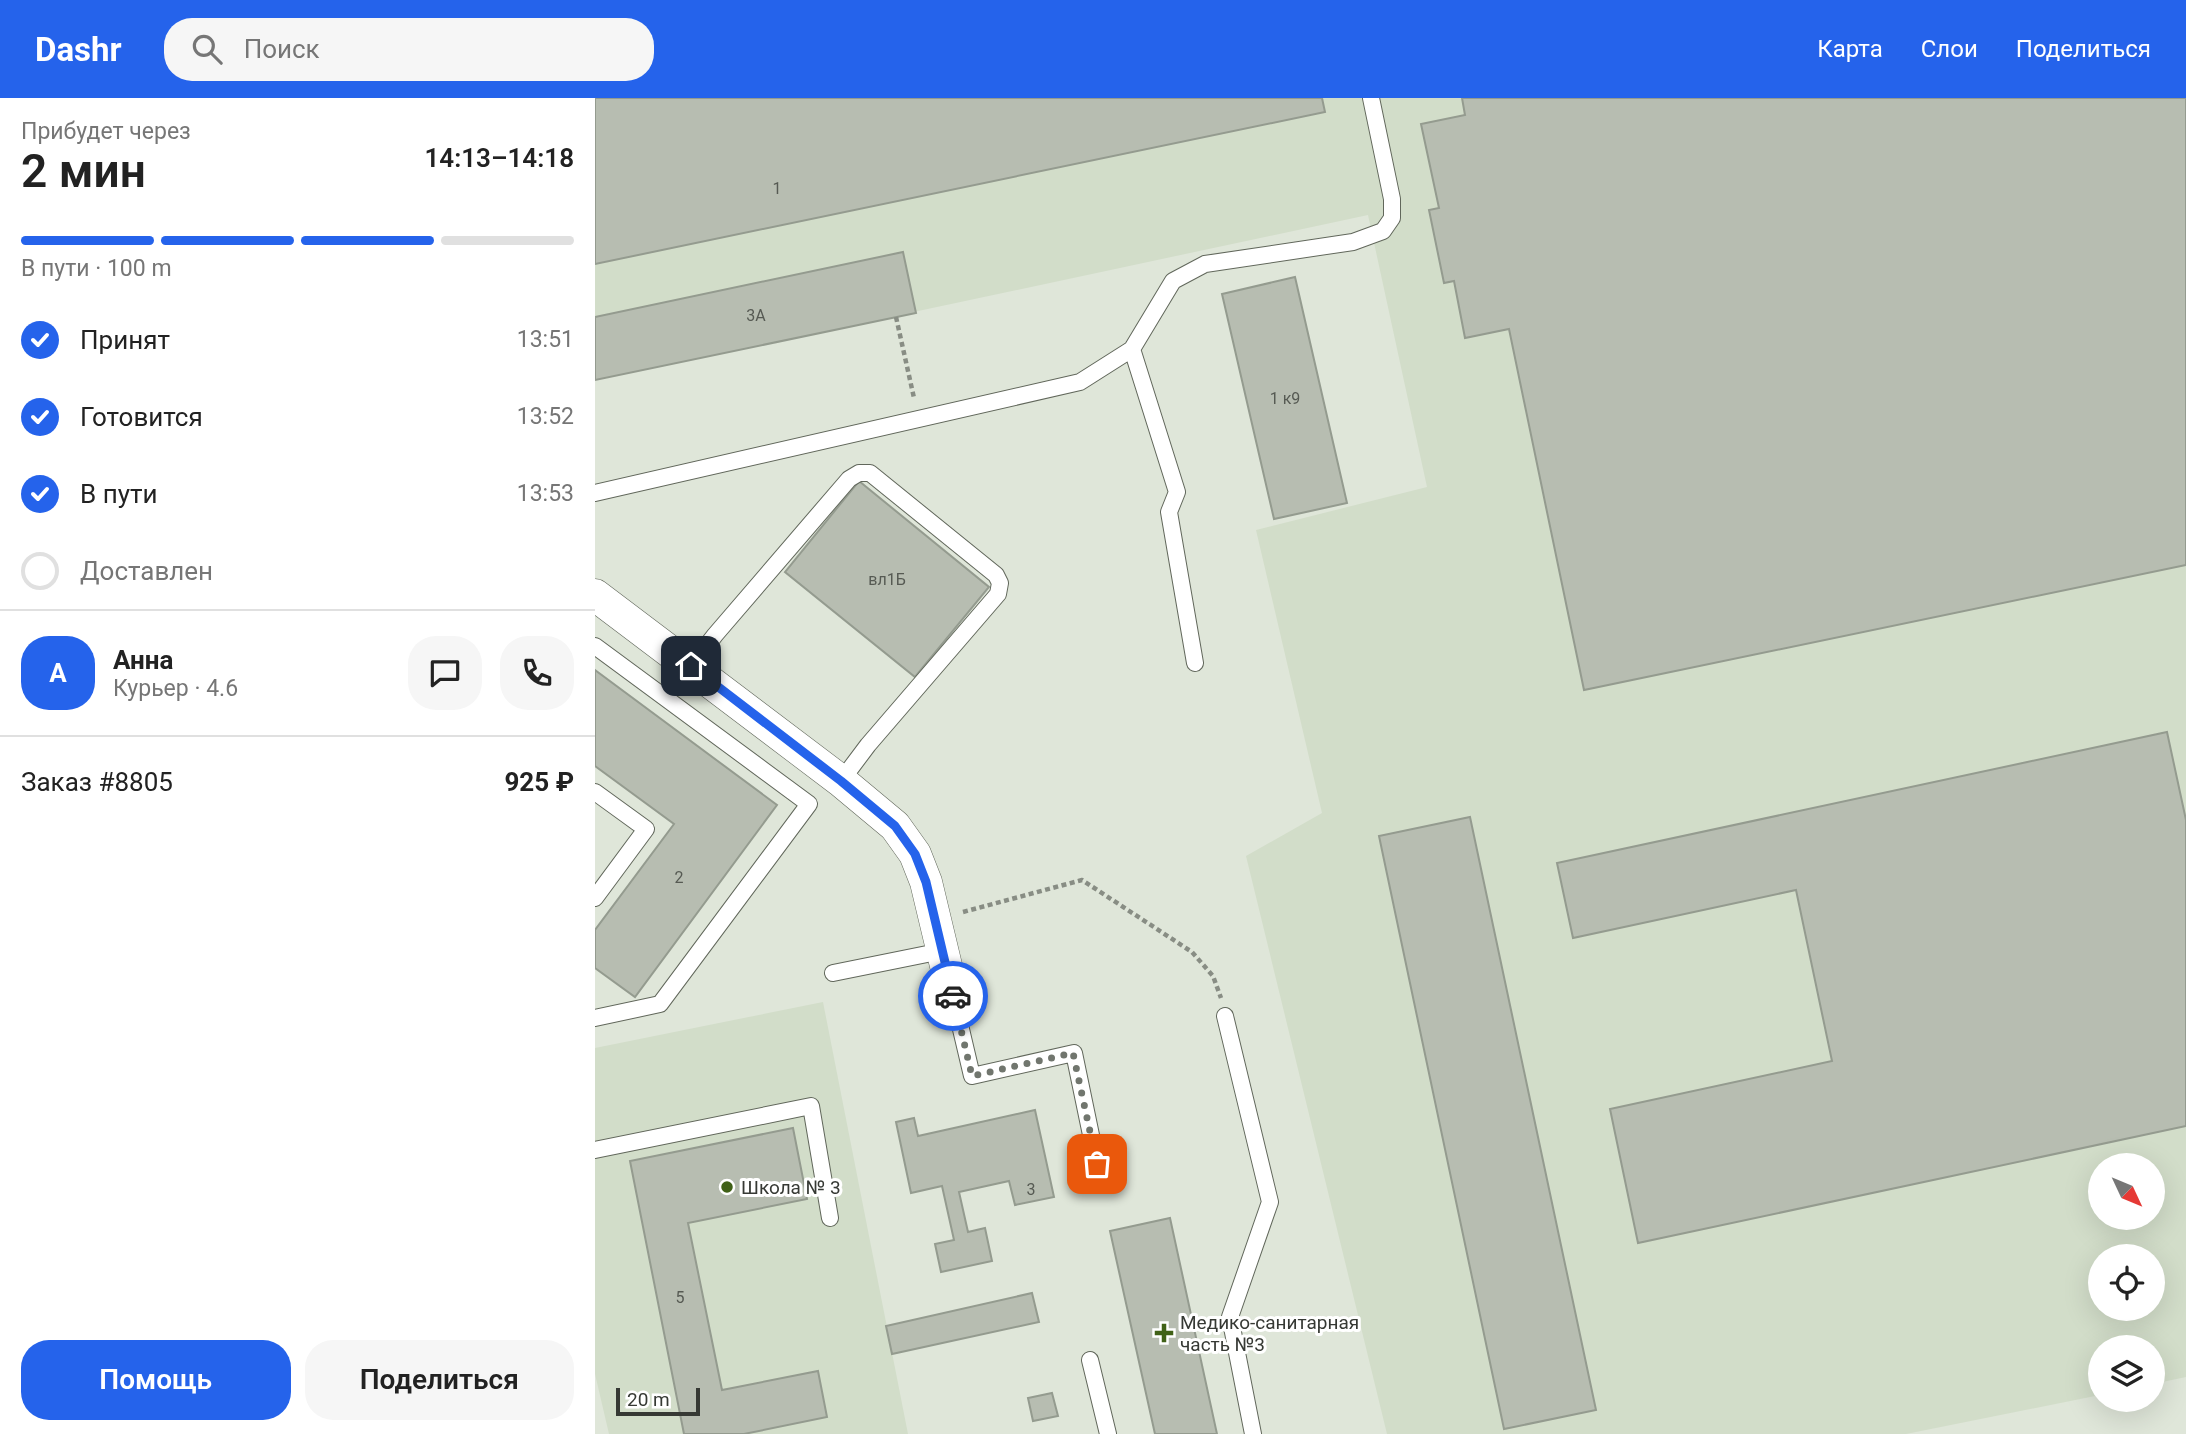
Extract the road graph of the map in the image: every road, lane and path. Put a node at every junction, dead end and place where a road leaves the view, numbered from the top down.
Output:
1 (1371, 98) edge
2 (896, 317) dead end
3 (1132, 349) junction
4 (919, 419) junction
5 (595, 494) edge
6 (595, 595) edge
7 (595, 646) edge
8 (1195, 663) dead end
9 (691, 666) junction
10 (841, 781) junction
11 (595, 792) edge
12 (595, 898) edge
13 (935, 920) junction
14 (945, 962) junction
15 (832, 973) dead end
16 (1225, 1016) joint
17 (595, 1018) edge
18 (595, 1150) edge
19 (1097, 1164) dead end
20 (830, 1218) dead end
21 (1090, 1360) dead end
22 (1108, 1434) edge
23 (1253, 1434) edge

1 - 3 lane
2 - 4 path
3 - 4 lane
3 - 8 lane
4 - 5 lane
6 - 9 street
7 - 17 lane
9 - 10 street
9 - 10 lane
10 - 13 street
11 - 12 lane
13 - 14 street
13 - 16 path
14 - 15 lane
14 - 19 lane
16 - 23 lane
18 - 20 lane
21 - 22 lane

